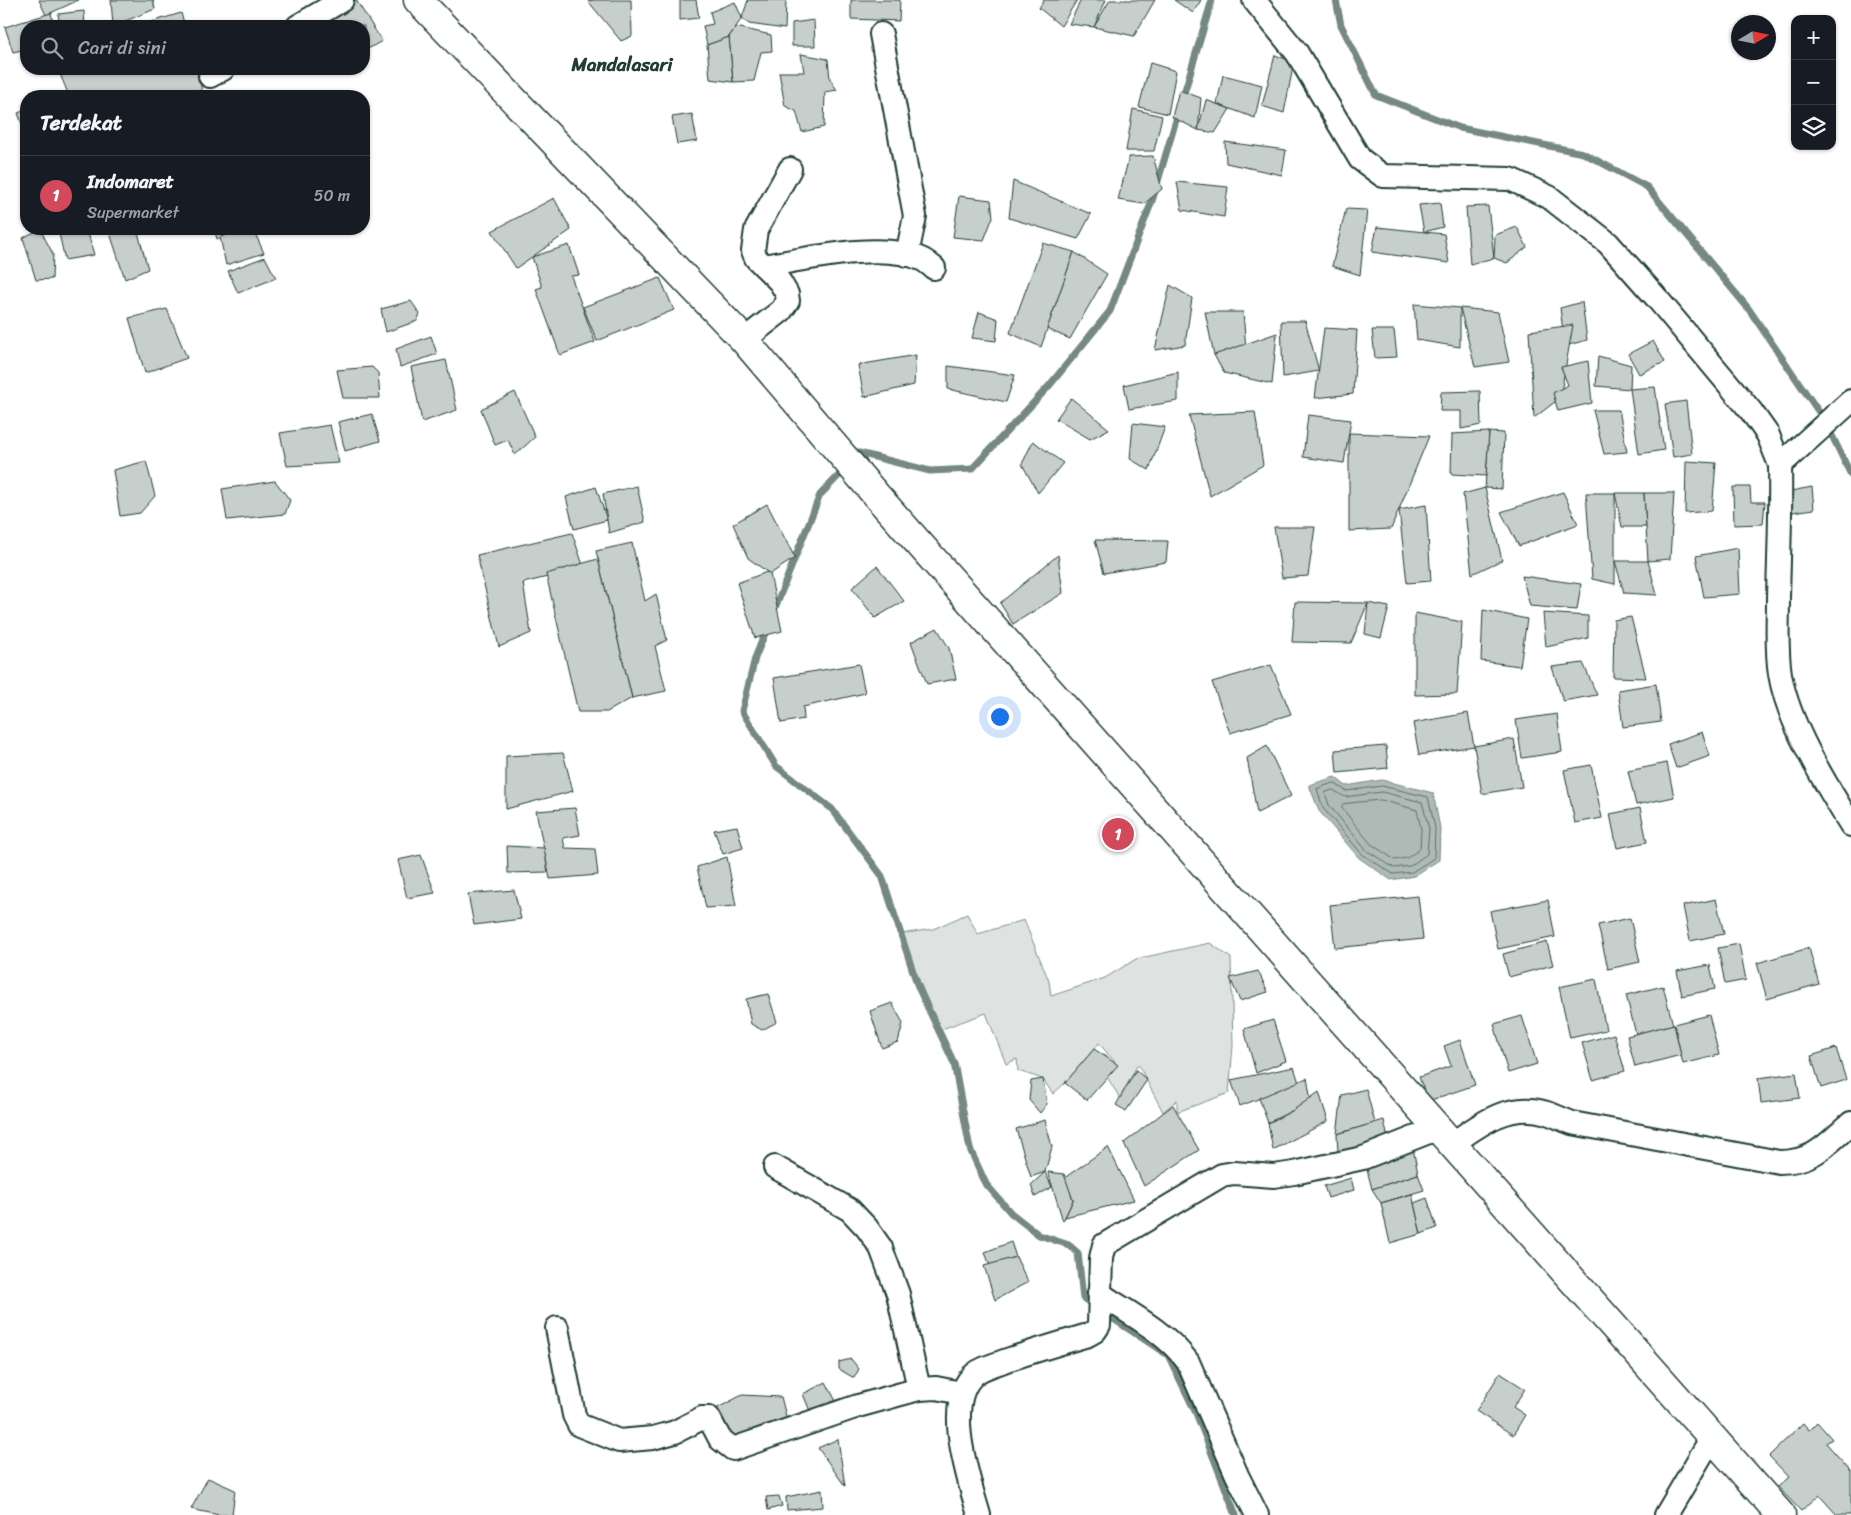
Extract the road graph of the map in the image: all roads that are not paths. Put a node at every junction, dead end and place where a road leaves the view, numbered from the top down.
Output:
1 (342, 0) edge
2 (418, 0) edge
3 (1254, 0) edge
4 (308, 20) edge
5 (881, 34) dead end
6 (790, 169) dead end
7 (907, 256) junction
8 (764, 266) junction
9 (934, 268) dead end
10 (744, 340) junction
11 (1851, 401) edge
12 (1780, 465) junction
13 (1851, 825) edge
14 (1851, 1123) edge
15 (1445, 1136) junction
16 (775, 1167) dead end
17 (1099, 1297) junction
18 (557, 1328) dead end
19 (919, 1389) junction
20 (961, 1393) junction
21 (1712, 1437) junction
22 (979, 1515) edge
23 (1257, 1515) edge
24 (1666, 1515) edge
25 (1781, 1515) edge

1 - 4 street
2 - 10 main road
3 - 12 street
5 - 7 street
6 - 8 street
7 - 8 street
7 - 9 street
8 - 10 street
10 - 15 main road
11 - 12 street
12 - 13 street
14 - 15 street
15 - 17 street
15 - 21 main road
16 - 19 street
17 - 20 street
17 - 23 street
18 - 19 street
19 - 20 street
20 - 22 street
21 - 24 street
21 - 25 main road

